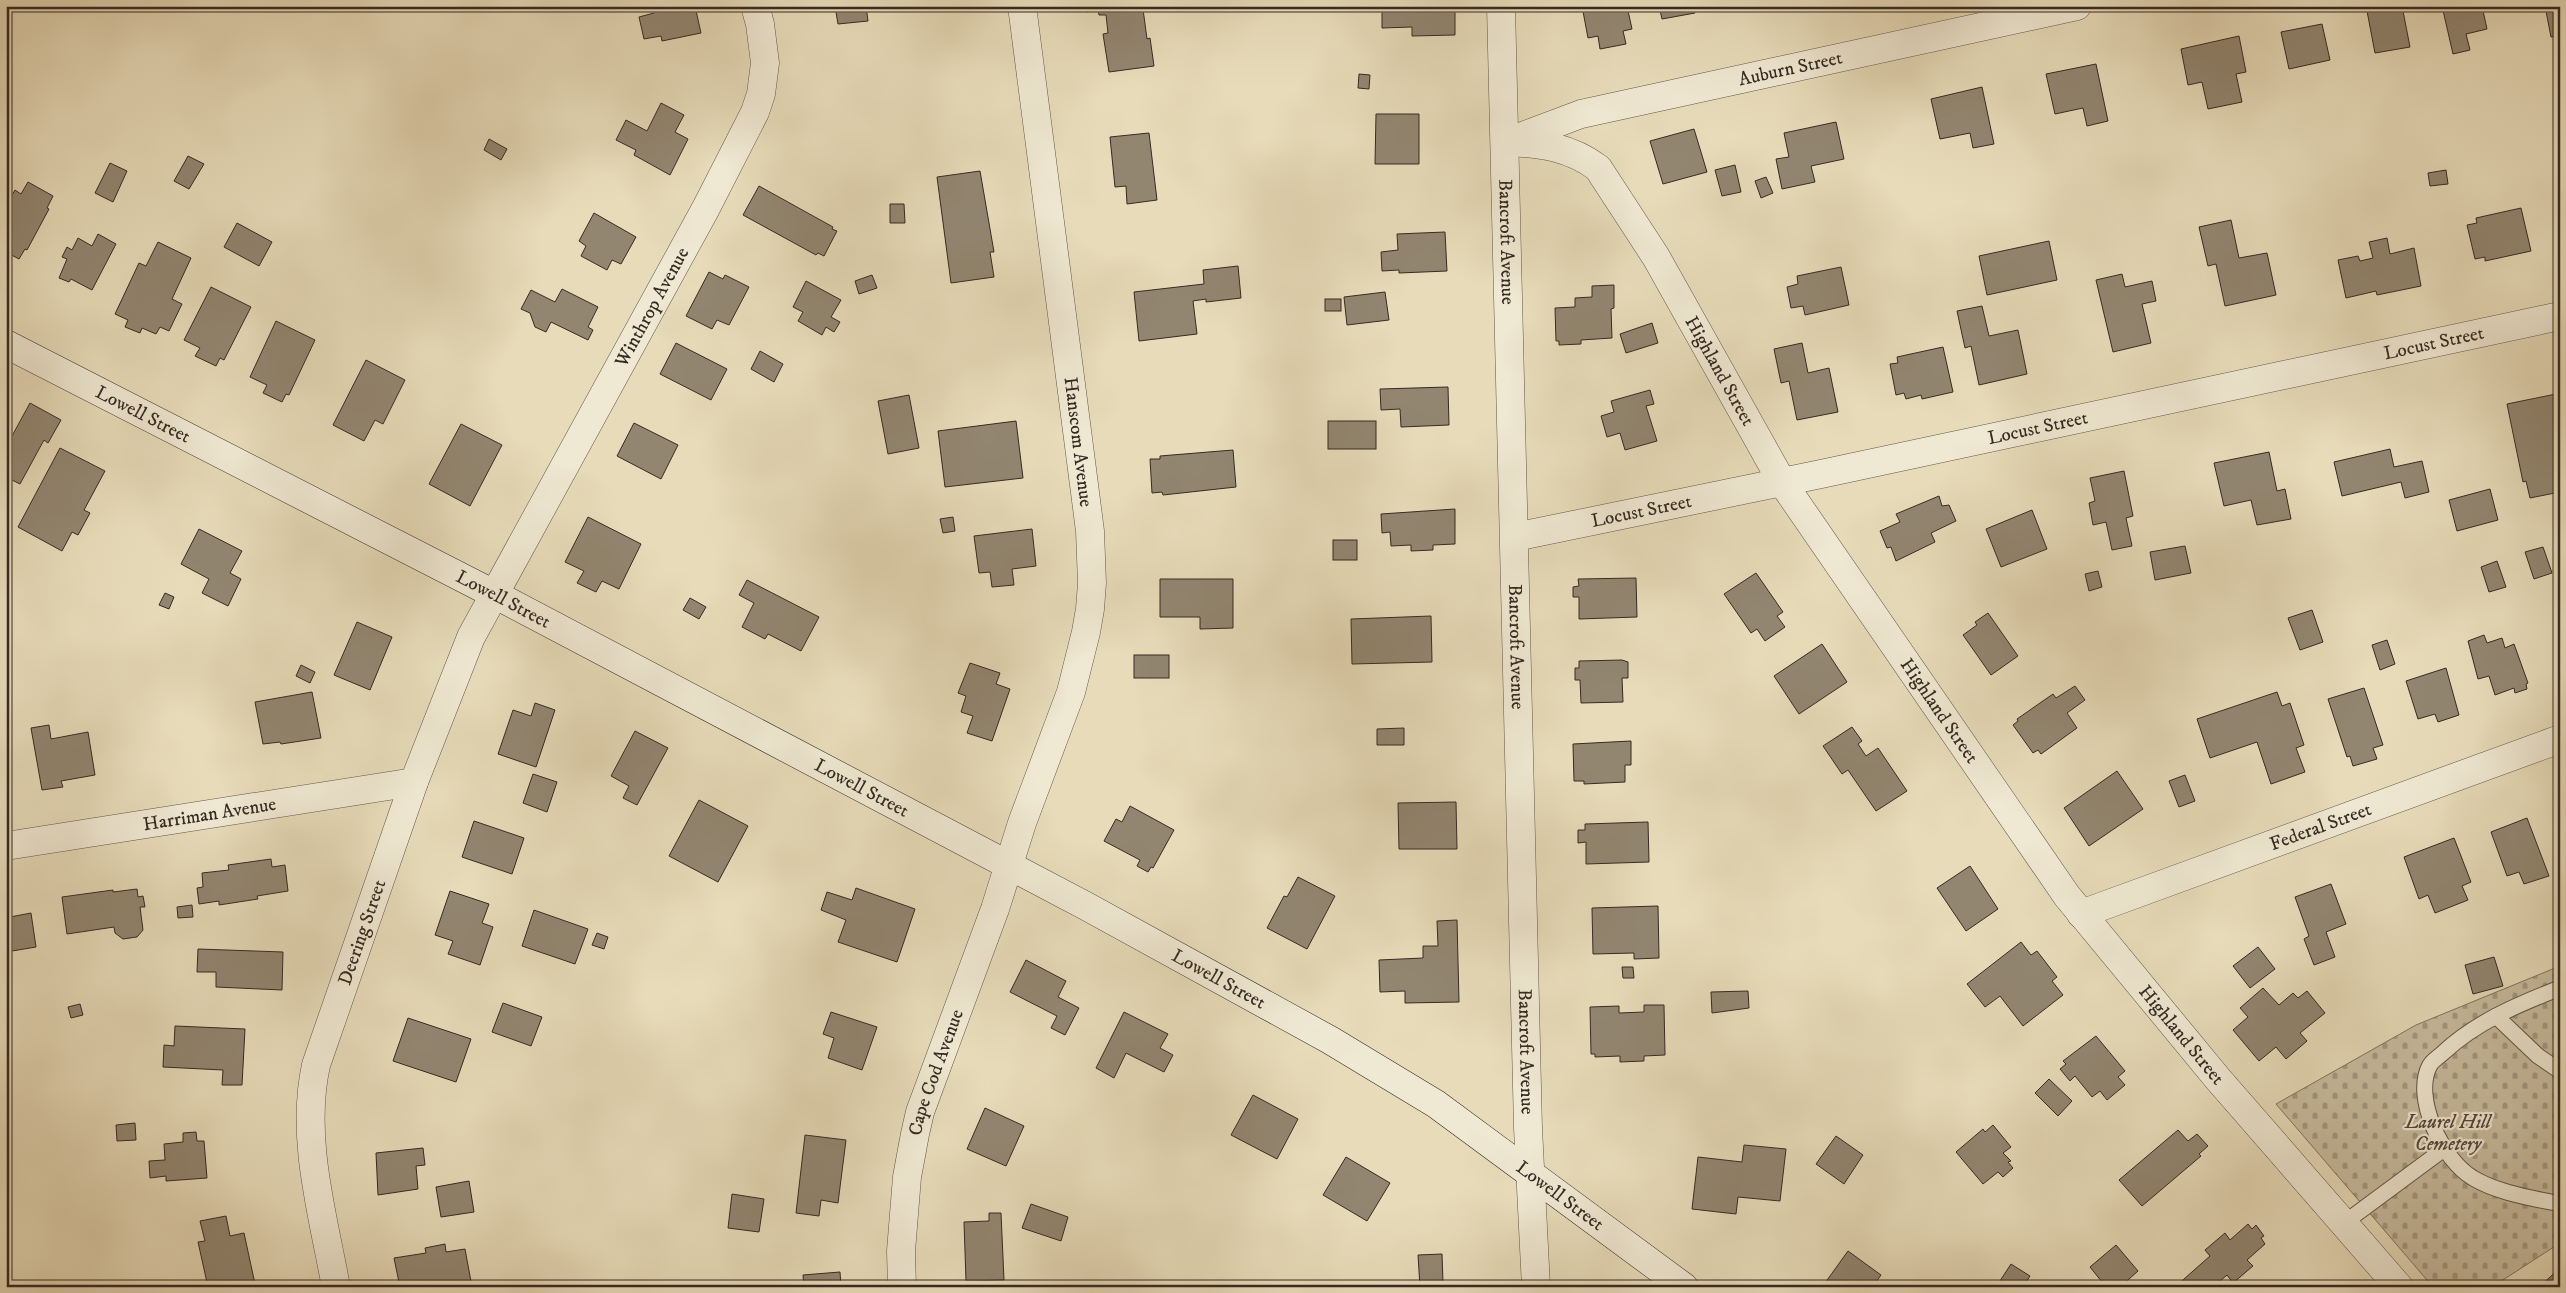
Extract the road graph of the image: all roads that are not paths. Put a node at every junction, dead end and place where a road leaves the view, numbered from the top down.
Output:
1 (755, 6) edge
2 (1022, 6) edge
3 (1501, 6) edge
4 (2077, 6) edge
5 (1506, 142) junction
6 (2560, 316) edge
7 (6, 344) edge
8 (1782, 482) junction
9 (1515, 537) junction
10 (494, 594) junction
11 (2560, 739) edge
12 (414, 782) junction
13 (6, 846) edge
14 (1009, 867) junction
15 (2081, 914) junction
16 (2560, 988) edge
17 (2496, 1016) junction
18 (2560, 1071) edge
19 (2444, 1149) junction
20 (1530, 1173) junction
21 (2560, 1204) edge
22 (2344, 1223) junction
23 (336, 1287) edge
24 (902, 1287) edge
25 (1536, 1287) edge
26 (1684, 1287) edge
27 (2399, 1287) edge

1 - 10 street, Winthrop Avenue
2 - 14 street, Hanscom Avenue
3 - 5 street, Bancroft Avenue
4 - 5 street, Auburn Street
5 - 8 street, Highland Street
5 - 9 street, Bancroft Avenue
6 - 8 street, Locust Street
7 - 10 street, Lowell Street
8 - 9 street, Locust Street
8 - 15 street, Highland Street
9 - 20 street, Bancroft Avenue
10 - 12 street, Deering Street
10 - 14 street, Lowell Street
11 - 15 street, Federal Street
12 - 13 street, Harriman Avenue
12 - 23 street, Deering Street
14 - 20 street, Lowell Street
14 - 24 street, Cape Cod Avenue
15 - 22 street, Highland Street
16 - 17 lane
17 - 18 lane
17 - 19 lane
19 - 21 lane
19 - 22 lane
20 - 25 street, Bancroft Avenue
20 - 26 street, Lowell Street
22 - 27 street, Highland Street

